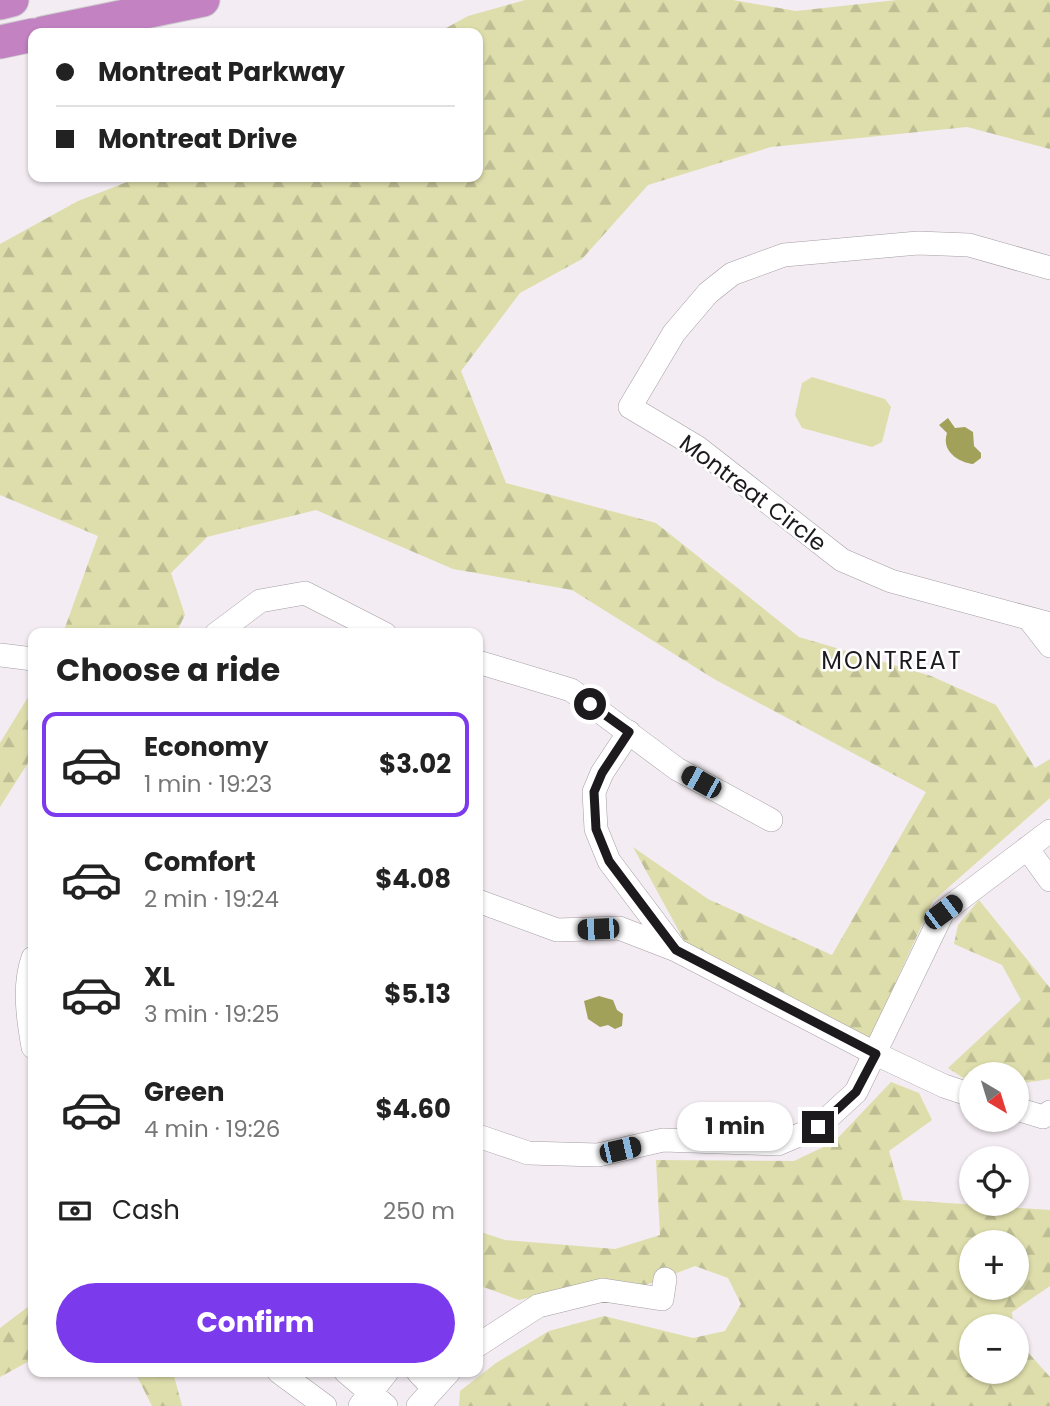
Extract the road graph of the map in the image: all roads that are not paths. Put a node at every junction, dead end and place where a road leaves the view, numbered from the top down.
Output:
1 (12, 0) edge
2 (202, 0) edge
3 (0, 2) edge
4 (67, 28) edge
5 (28, 36) edge
6 (0, 42) edge
7 (1050, 268) edge
8 (1040, 622) edge
9 (224, 628) edge
10 (373, 628) edge
11 (1050, 646) edge
12 (0, 655) edge
13 (28, 658) edge
14 (483, 664) edge
15 (629, 732) junction
16 (771, 820) dead end
17 (1050, 831) edge
18 (1027, 848) junction
19 (1050, 880) edge
20 (483, 903) edge
21 (676, 950) junction
22 (876, 1054) junction
23 (959, 1090) edge
24 (1050, 1112) edge
25 (1029, 1113) edge
26 (483, 1138) edge
27 (665, 1279) dead end
28 (483, 1342) edge
29 (286, 1377) edge
30 (351, 1377) edge
31 (385, 1377) edge
32 (434, 1377) edge
33 (373, 1401) edge
34 (324, 1406) edge
35 (418, 1406) edge

1 - 3 highway
2 - 4 highway
5 - 6 highway
7 - 8 street, Montreat Circle
8 - 11 street, Montreat Circle
9 - 10 street
12 - 13 street
14 - 15 street
15 - 16 street
15 - 21 street
17 - 18 street
18 - 19 street
18 - 22 street
20 - 21 street
21 - 22 street
22 - 23 street
22 - 26 street
24 - 25 street
27 - 28 street
29 - 34 street
30 - 33 street
31 - 33 street
32 - 35 street

